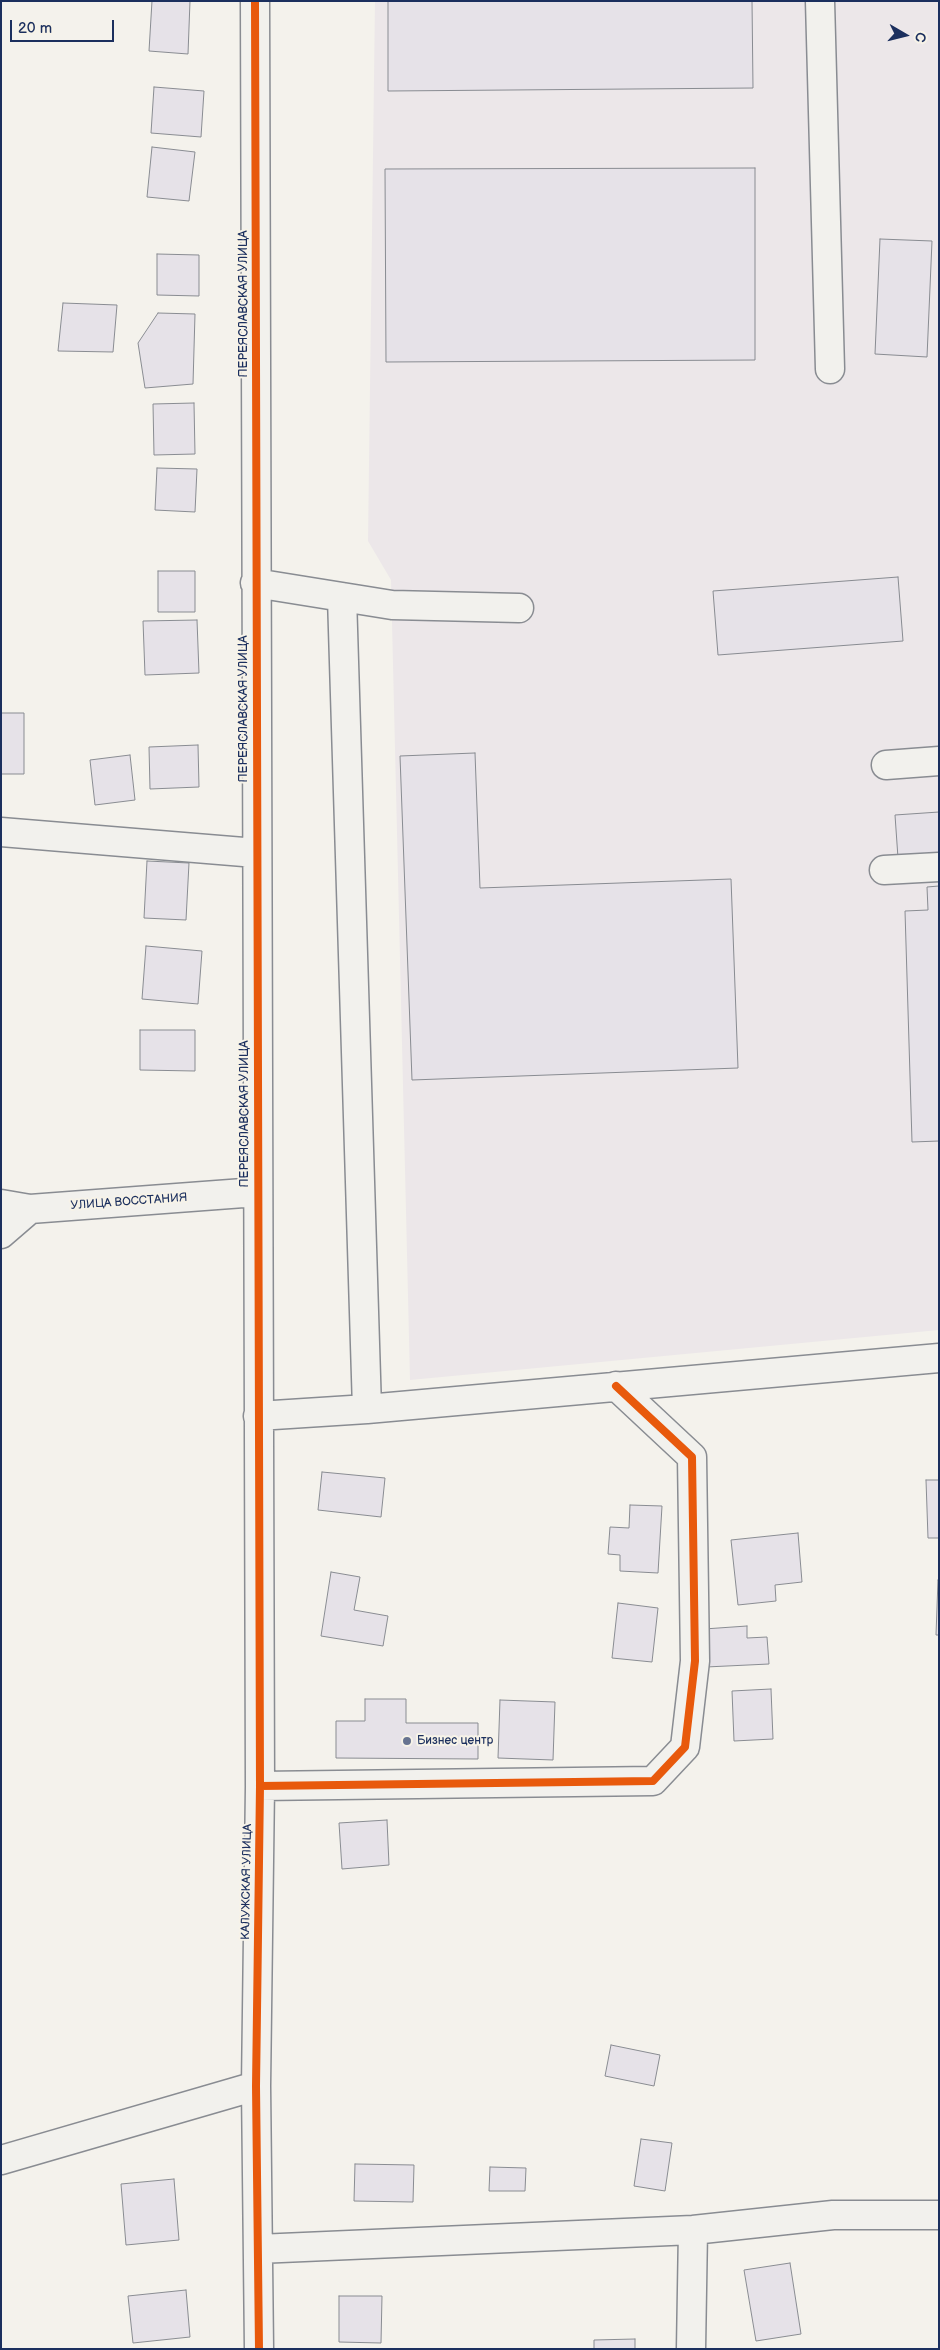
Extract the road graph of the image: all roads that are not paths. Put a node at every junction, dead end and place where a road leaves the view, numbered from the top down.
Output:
1 (255, 1) edge
2 (820, 1) edge
3 (830, 369) dead end
4 (255, 583) junction
5 (342, 597) junction
6 (519, 608) dead end
7 (939, 761) edge
8 (886, 766) dead end
9 (1, 832) edge
10 (256, 853) junction
11 (939, 867) edge
12 (884, 870) dead end
13 (257, 1192) junction
14 (1, 1204) edge
15 (30, 1209) junction
16 (1, 1234) edge
17 (939, 1358) edge
18 (616, 1386) junction
19 (366, 1410) junction
20 (258, 1416) junction
21 (260, 1786) junction
22 (256, 2086) junction
23 (1, 2160) edge
24 (939, 2215) edge
25 (693, 2230) junction
26 (258, 2249) junction
27 (259, 2349) edge
28 (691, 2349) edge

1 - 4 street, ПЕРЕЯСЛАВСКАЯ УЛИЦА
2 - 3 street
4 - 5 street
4 - 10 street, ПЕРЕЯСЛАВСКАЯ УЛИЦА
5 - 6 street
5 - 19 street
7 - 8 street
9 - 10 street
10 - 13 street, ПЕРЕЯСЛАВСКАЯ УЛИЦА
11 - 12 street
13 - 15 street, УЛИЦА ВОССТАНИЯ
13 - 20 street, ПЕРЕЯСЛАВСКАЯ УЛИЦА
14 - 15 street, УЛИЦА ВОССТАНИЯ
15 - 16 street
17 - 18 street
18 - 19 street
18 - 21 street
19 - 20 street
20 - 21 street, КАЛУЖСКАЯ УЛИЦА
21 - 22 street, КАЛУЖСКАЯ УЛИЦА
22 - 23 street
22 - 26 street, КАЛУЖСКАЯ УЛИЦА
24 - 25 street
25 - 26 street
25 - 28 street
26 - 27 street, КАЛУЖСКАЯ УЛИЦА

